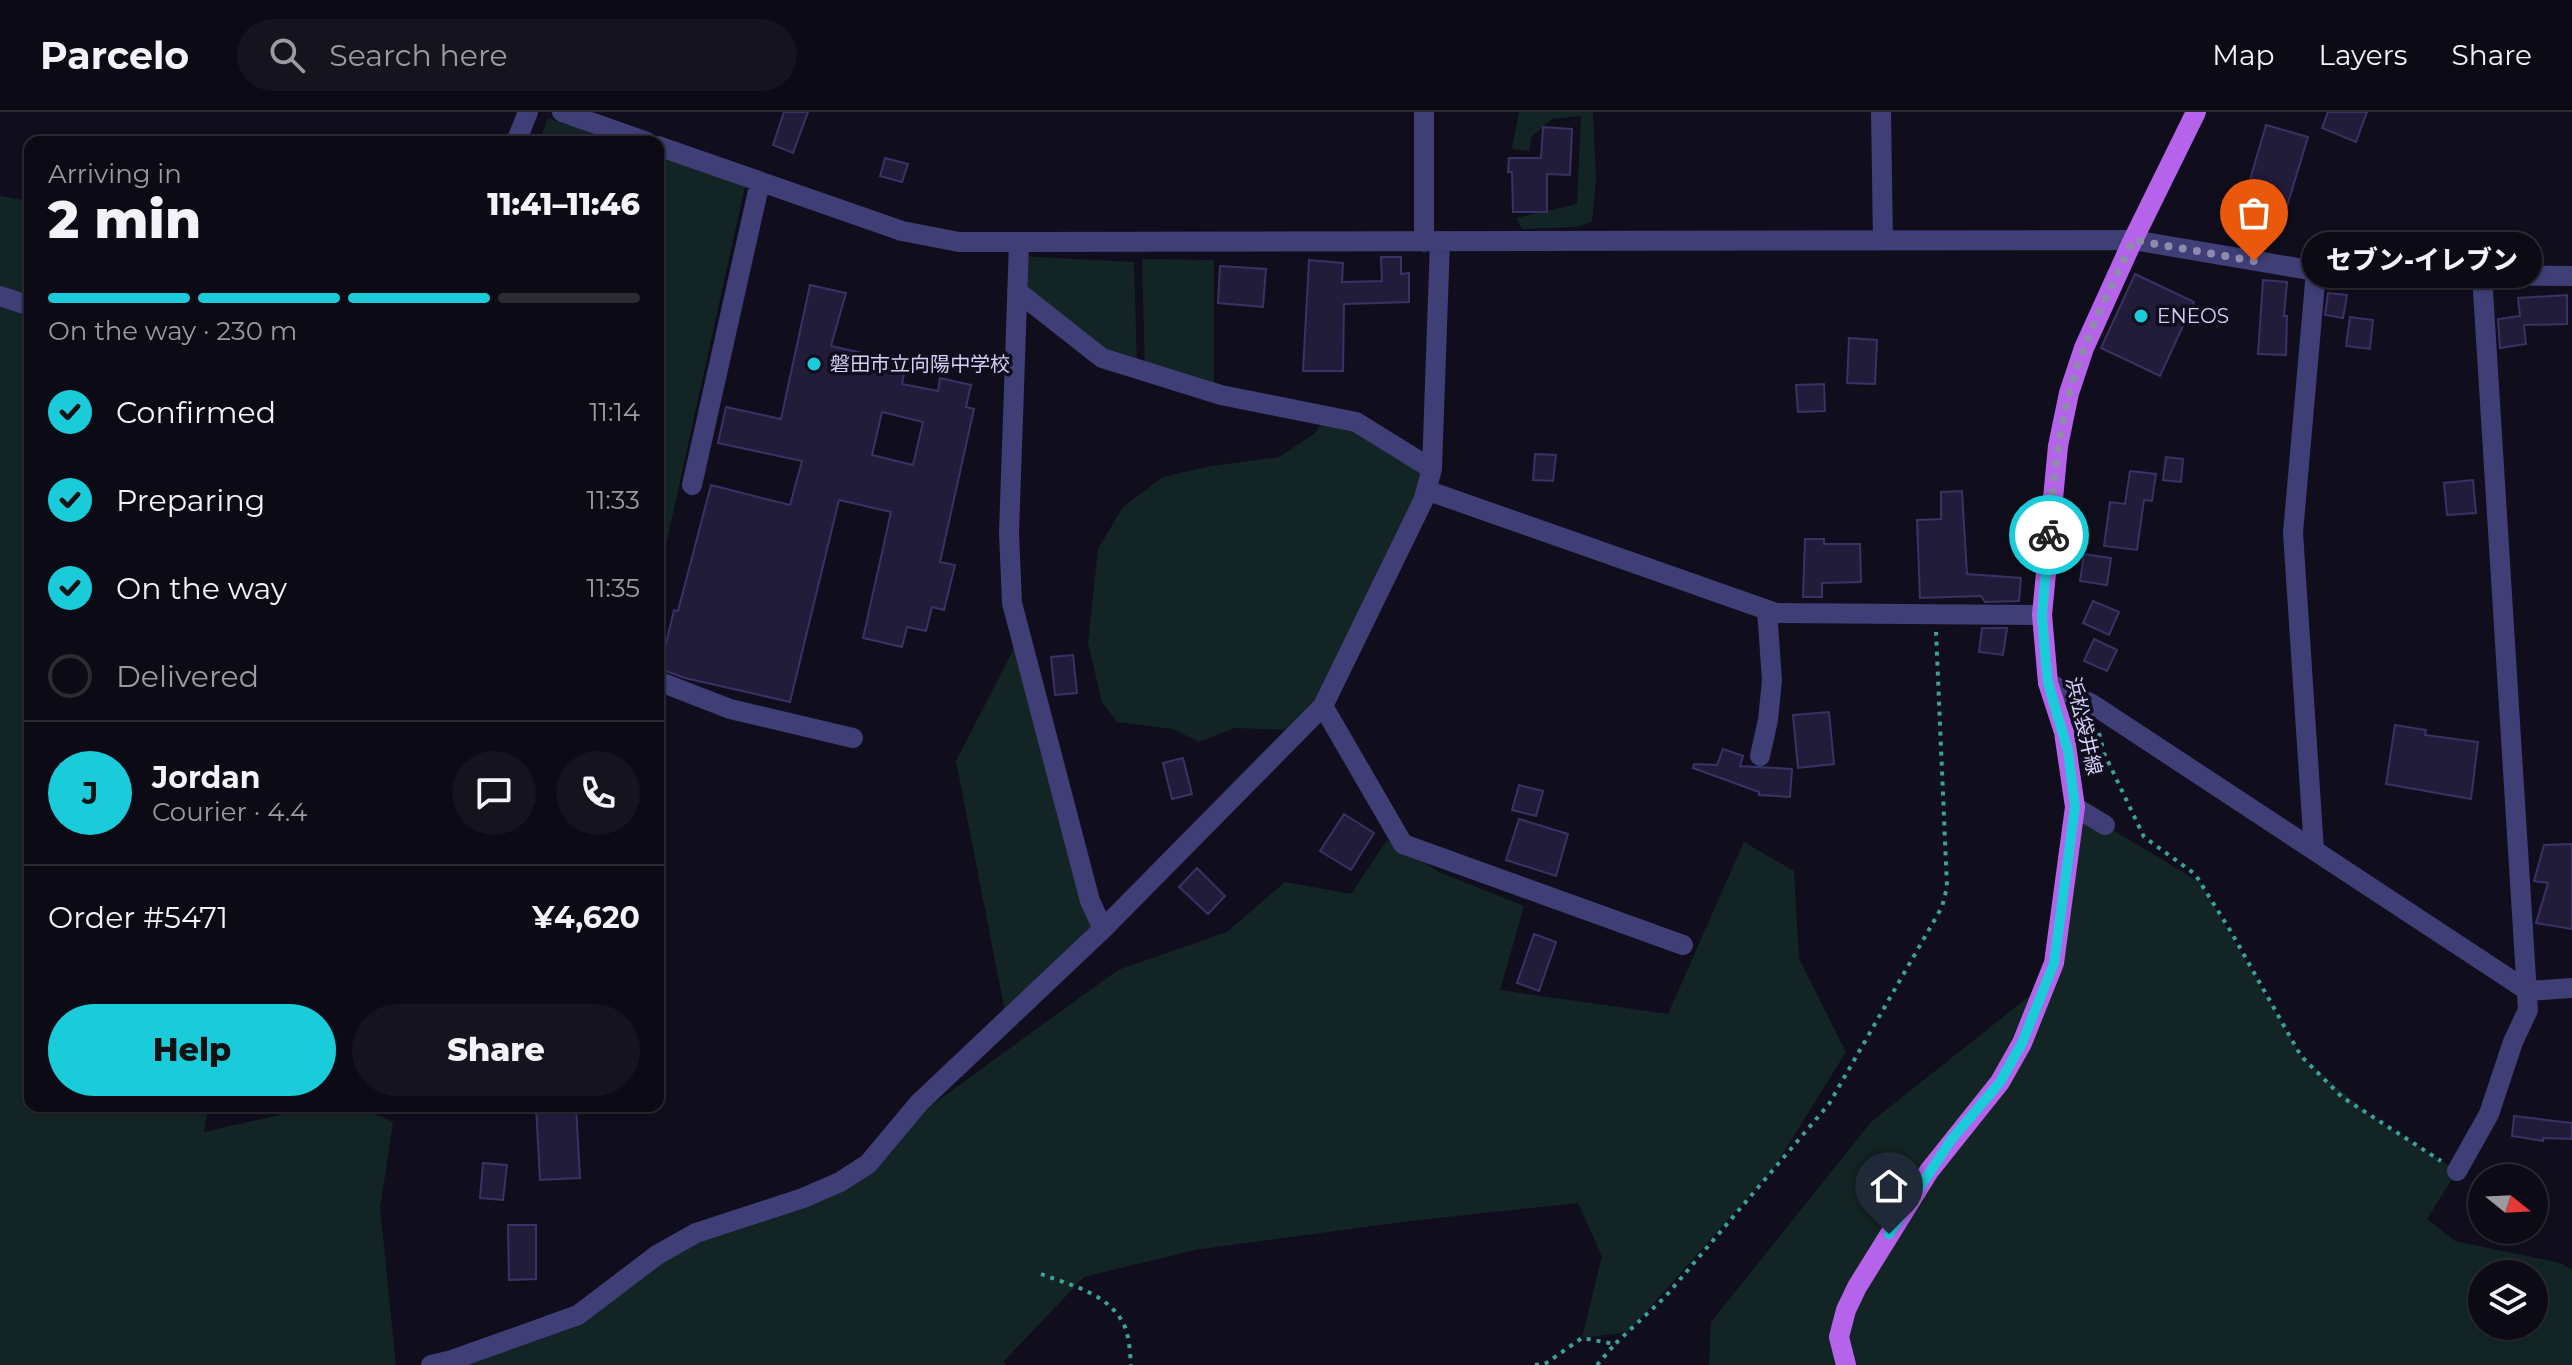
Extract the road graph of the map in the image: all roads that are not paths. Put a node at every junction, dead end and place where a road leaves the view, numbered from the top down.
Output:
1 (528, 112) edge
2 (562, 112) edge
3 (1424, 112) edge
4 (1881, 112) edge
5 (2196, 112) edge
6 (518, 136) edge
7 (630, 136) edge
8 (664, 148) edge
9 (760, 182) junction
10 (1883, 240) junction
11 (2133, 240) junction
12 (1432, 242) junction
13 (1019, 243) junction
14 (2316, 271) junction
15 (2482, 275) junction
16 (2572, 276) edge
17 (1017, 291) junction
18 (0, 296) edge
19 (24, 304) edge
20 (1432, 469) junction
21 (692, 485) dead end
22 (1426, 490) junction
23 (1767, 610) junction
24 (2042, 615) junction
25 (664, 683) edge
26 (2048, 683) junction
27 (1323, 706) junction
28 (853, 738) dead end
29 (1760, 756) dead end
30 (2075, 807) junction
31 (2105, 825) dead end
32 (2314, 850) junction
33 (1103, 929) junction
34 (1683, 945) dead end
35 (2572, 988) edge
36 (2528, 991) junction
37 (2457, 1171) road end
38 (431, 1365) edge
39 (1846, 1365) edge

1 - 6 street
2 - 7 street
3 - 12 street
4 - 10 street
5 - 11 main road, 浜松袋井線
8 - 9 street
9 - 13 street
9 - 21 street
10 - 11 street
10 - 12 street
11 - 14 street
11 - 24 main road, 浜松袋井線
12 - 13 street
12 - 20 street
13 - 17 street
14 - 15 street
14 - 32 street
15 - 16 street
15 - 36 street
17 - 20 street
17 - 33 street
18 - 19 street
20 - 22 street
22 - 23 street
22 - 27 street
23 - 24 street
23 - 29 street
24 - 26 main road, 浜松袋井線
25 - 28 street
26 - 30 main road, 浜松袋井線
26 - 32 street
27 - 33 street
27 - 34 street
30 - 31 street
30 - 39 main road, 浜松袋井線
32 - 36 street
33 - 38 street
35 - 36 street
36 - 37 street

